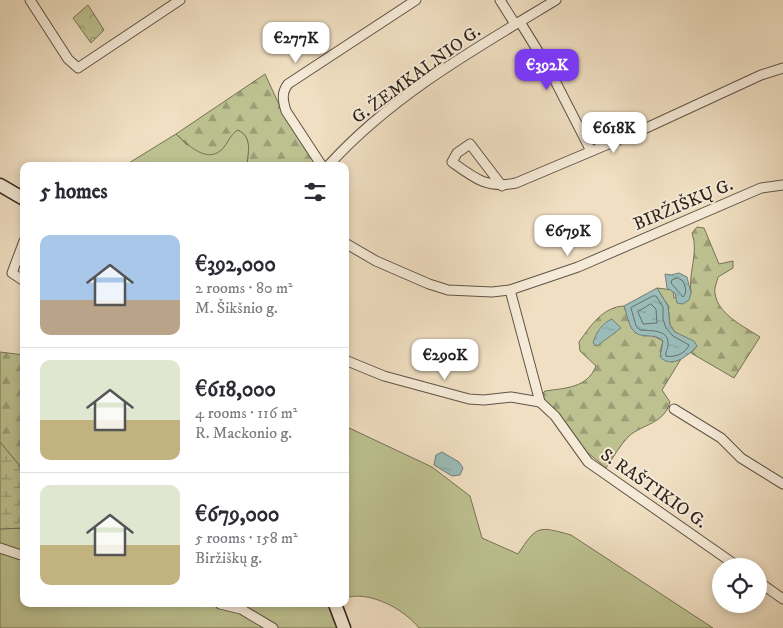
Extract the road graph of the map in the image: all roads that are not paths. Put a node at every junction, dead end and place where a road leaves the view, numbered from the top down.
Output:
1 (30, 0) edge
2 (180, 0) edge
3 (416, 0) edge
4 (500, 0) edge
5 (556, 0) edge
6 (517, 23) junction
7 (783, 68) edge
8 (591, 151) junction
9 (319, 162) edge
10 (332, 162) edge
11 (0, 185) edge
12 (783, 185) edge
13 (502, 186) junction
14 (20, 197) edge
15 (349, 245) edge
16 (20, 252) edge
17 (20, 278) edge
18 (510, 290) junction
19 (349, 362) edge
20 (540, 402) junction
21 (674, 409) dead end
22 (783, 484) edge
23 (0, 548) edge
24 (20, 555) edge
25 (726, 558) edge
26 (767, 588) edge
27 (783, 599) edge
28 (233, 607) edge
29 (336, 607) edge
30 (273, 628) edge
31 (344, 628) edge

1 - 2 street
3 - 9 street
4 - 6 street
5 - 6 street, G. ŽEMKALNIO G.
6 - 8 street
6 - 10 street, G. ŽEMKALNIO G.
7 - 8 street
8 - 13 street
11 - 14 main road
12 - 18 street, BIRŽIŠKŲ G.
13 - 13 street
15 - 18 street, BIRŽIŠKŲ G.
16 - 17 street
18 - 20 street, S. RAŠTIKIO G.
19 - 20 street
20 - 25 street, S. RAŠTIKIO G.
21 - 22 street
23 - 24 street
26 - 27 street
28 - 30 street
29 - 31 main road

